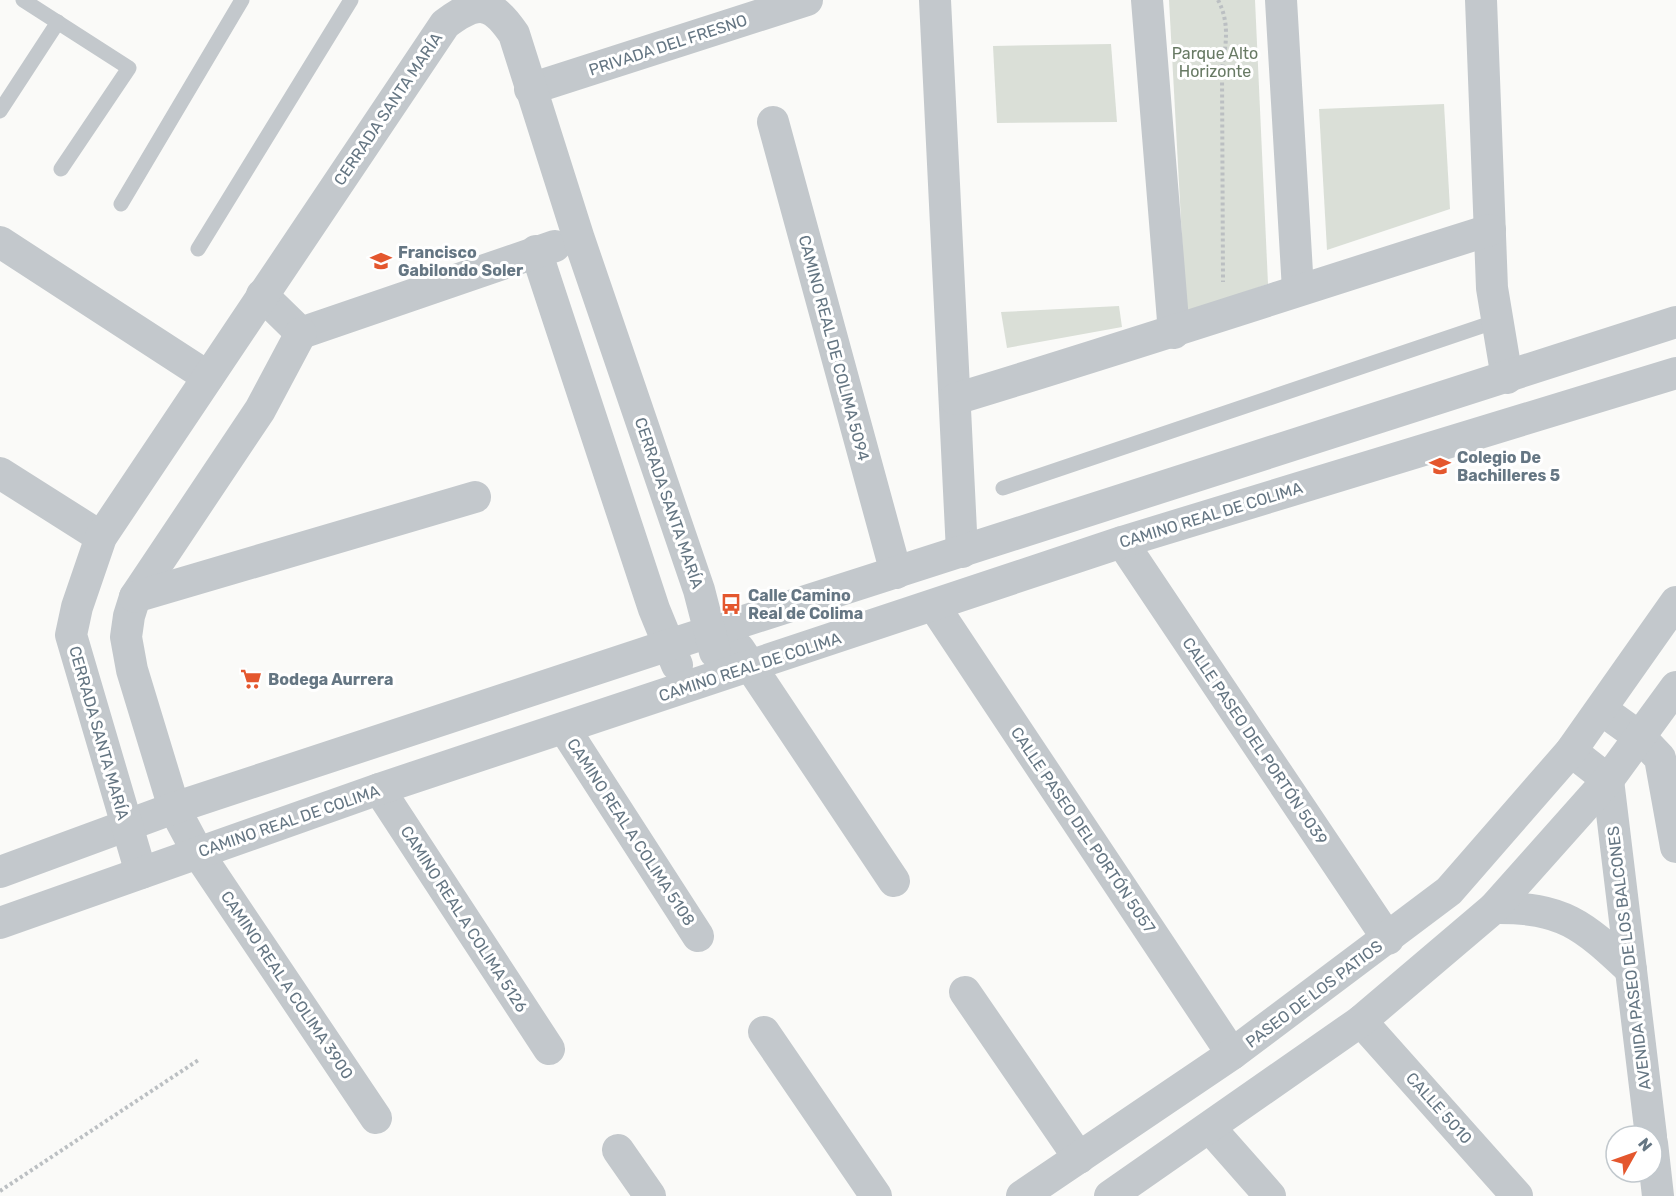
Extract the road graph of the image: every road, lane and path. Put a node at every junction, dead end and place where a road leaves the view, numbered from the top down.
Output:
1 (23, 0) edge
2 (242, 0) edge
3 (351, 0) edge
4 (807, 0) edge
5 (935, 0) edge
6 (1148, 0) edge
7 (1218, 0) edge
8 (1281, 0) edge
9 (1481, 0) edge
10 (58, 22) junction
11 (530, 89) junction
12 (0, 111) edge
13 (773, 122) dead end
14 (61, 169) dead end
15 (121, 204) dead end
16 (1491, 230) junction
17 (579, 239) junction
18 (0, 242) edge
19 (198, 249) dead end
20 (536, 251) junction
21 (1298, 290) junction
22 (262, 295) junction
23 (1224, 313) junction
24 (1497, 321) junction
25 (1676, 322) edge
26 (302, 333) junction
27 (1174, 333) junction
28 (1676, 373) edge
29 (208, 377) junction
30 (1507, 378) junction
31 (1449, 397) junction
32 (955, 399) junction
33 (1461, 438) junction
34 (0, 473) edge
35 (1003, 488) dead end
36 (475, 497) dead end
37 (101, 537) junction
38 (1122, 542) junction
39 (962, 552) junction
40 (896, 573) junction
41 (135, 597) junction
42 (1676, 602) edge
43 (934, 606) junction
44 (718, 630) junction
45 (669, 645) junction
46 (736, 672) junction
47 (1676, 687) edge
48 (686, 688) junction
49 (1602, 710) junction
50 (564, 728) junction
51 (1641, 738) junction
52 (1571, 751) junction
53 (1608, 780) junction
54 (379, 789) junction
55 (1672, 799) edge
56 (174, 808) junction
57 (126, 827) junction
58 (1676, 847) edge
59 (198, 853) junction
60 (0, 872) edge
61 (141, 873) junction
62 (894, 881) dead end
63 (1494, 908) junction
64 (0, 923) edge
65 (698, 936) dead end
66 (1388, 939) junction
67 (1631, 970) junction
68 (965, 992) dead end
69 (1361, 1021) junction
70 (765, 1032) dead end
71 (549, 1049) dead end
72 (1232, 1054) junction
73 (200, 1059) dead end
74 (376, 1118) dead end
75 (1650, 1124) edge
76 (1210, 1128) junction
77 (618, 1150) dead end
78 (1080, 1158) junction
79 (0, 1191) edge
80 (650, 1196) edge
81 (876, 1196) edge
82 (1022, 1196) edge
83 (1110, 1196) edge
84 (1270, 1196) edge
85 (1517, 1196) edge

1 - 10 lane
2 - 15 lane
3 - 19 lane
4 - 11 street, PRIVADA DEL FRESNO
5 - 32 street
6 - 27 street
7 - 23 path
8 - 21 street
9 - 16 street
10 - 12 lane
10 - 14 lane
11 - 17 street, CERRADA SANTA MARÍA
11 - 22 street, CERRADA SANTA MARÍA
13 - 40 street, CAMINO REAL DE COLIMA 5094
16 - 21 street
16 - 24 street
17 - 20 street
17 - 44 street, CERRADA SANTA MARÍA
18 - 29 street
20 - 26 street
20 - 45 street
21 - 23 street
22 - 26 street
22 - 29 street, CERRADA SANTA MARÍA
23 - 27 street
24 - 30 street
24 - 35 lane
25 - 30 street
26 - 41 street
27 - 32 street
28 - 33 street, CAMINO REAL DE COLIMA
29 - 37 street, CERRADA SANTA MARÍA
30 - 31 street
31 - 33 street
31 - 39 street
32 - 39 street
33 - 38 street, CAMINO REAL DE COLIMA
34 - 37 street
36 - 41 street
37 - 57 street, CERRADA SANTA MARÍA
38 - 43 street, CAMINO REAL DE COLIMA
38 - 66 street, CALLE PASEO DEL PORTÓN 5039
39 - 40 street
40 - 44 street
41 - 56 street
42 - 49 street
43 - 46 street, CAMINO REAL DE COLIMA
43 - 72 street, CALLE PASEO DEL PORTÓN 5057
44 - 45 street
44 - 46 street, CERRADA SANTA MARÍA
45 - 48 street
45 - 56 street
46 - 48 street, CAMINO REAL DE COLIMA
46 - 62 street, CERRADA SANTA MARÍA
47 - 51 street
48 - 50 street, CAMINO REAL DE COLIMA
49 - 51 street
49 - 52 street
50 - 54 street, CAMINO REAL DE COLIMA
50 - 65 street, CAMINO REAL A COLIMA 5108
51 - 53 street
51 - 55 street
52 - 53 street
52 - 66 street, PASEO DE LOS PATIOS
53 - 63 street
53 - 67 street, AVENIDA PASEO DE LOS BALCONES
54 - 59 street, CAMINO REAL DE COLIMA
54 - 71 street, CAMINO REAL A COLIMA 5126
55 - 58 street
56 - 57 street
56 - 59 street
57 - 60 street
57 - 61 street, CERRADA SANTA MARÍA
59 - 61 street, CAMINO REAL DE COLIMA
59 - 74 street, CAMINO REAL A COLIMA 3900
61 - 64 street, CAMINO REAL DE COLIMA
63 - 67 street
63 - 69 street
66 - 72 street, PASEO DE LOS PATIOS
67 - 75 street, AVENIDA PASEO DE LOS BALCONES
68 - 78 street
69 - 76 street
69 - 85 street, CALLE 5010
70 - 81 street
72 - 78 street, PASEO DE LOS PATIOS
73 - 79 path
76 - 83 street
76 - 84 street
77 - 80 street
78 - 82 street, PASEO DE LOS PATIOS

